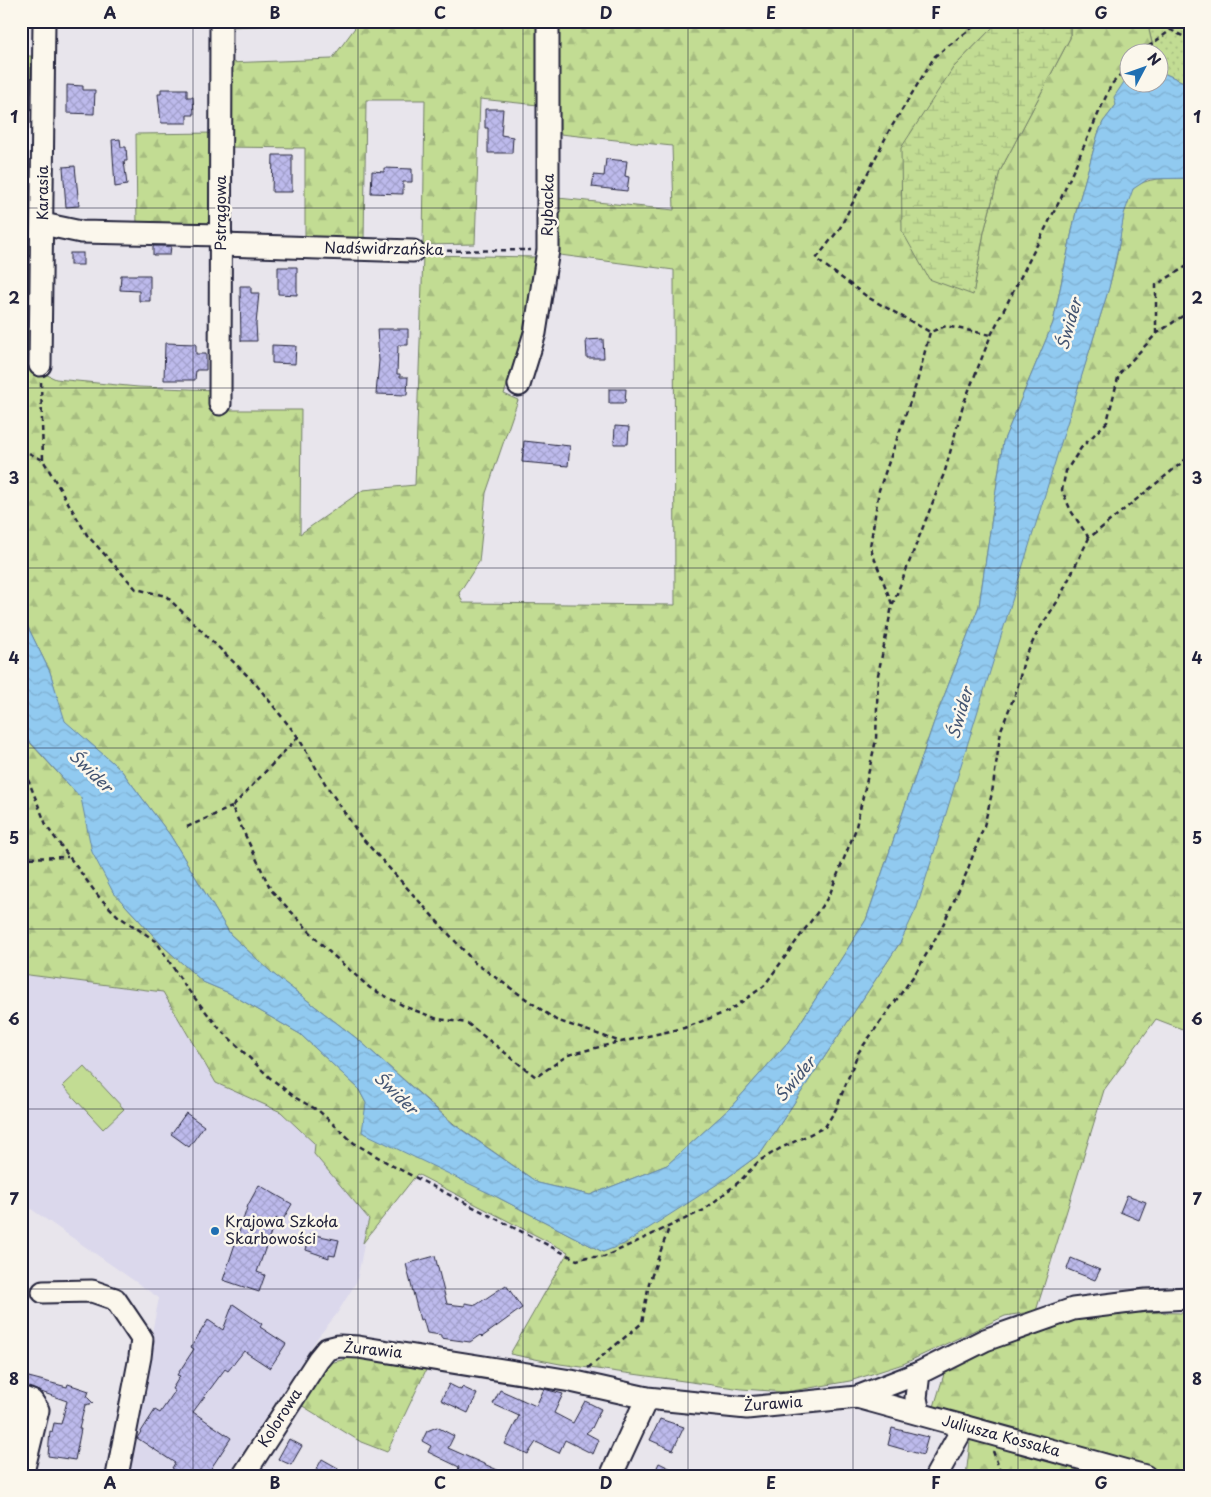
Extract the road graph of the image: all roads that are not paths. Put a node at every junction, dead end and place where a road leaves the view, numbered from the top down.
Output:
1 (44, 21) edge
2 (221, 21) edge
3 (548, 21) edge
4 (43, 224) junction
5 (221, 240) junction
6 (413, 251) road end
7 (40, 365) road end
8 (519, 385) dead end
9 (220, 404) dead end
10 (43, 1292) dead end
11 (1190, 1298) edge
12 (318, 1360) joint
13 (919, 1373) junction
14 (21, 1397) edge
15 (858, 1397) junction
16 (647, 1398) junction
17 (918, 1413) junction
18 (964, 1426) junction
19 (22, 1476) edge
20 (117, 1476) edge
21 (243, 1476) edge
22 (611, 1476) edge
23 (936, 1476) edge
24 (1145, 1476) edge

1 - 4 street, Karasia
2 - 5 street, Pstrągowa
3 - 8 street, Rybacka
4 - 5 street, Nadświdrzańska
4 - 7 street, Karasia
5 - 6 street, Nadświdrzańska
5 - 9 street, Pstrągowa
10 - 20 street
11 - 13 street, Żurawia
12 - 16 street, Żurawia
12 - 21 street, Kolorowa
13 - 15 street, Żurawia
13 - 17 street
14 - 19 street
15 - 16 street, Żurawia
15 - 17 street, Juliusza Kossaka
16 - 22 street
17 - 18 street, Juliusza Kossaka
18 - 23 street
18 - 24 street, Juliusza Kossaka

